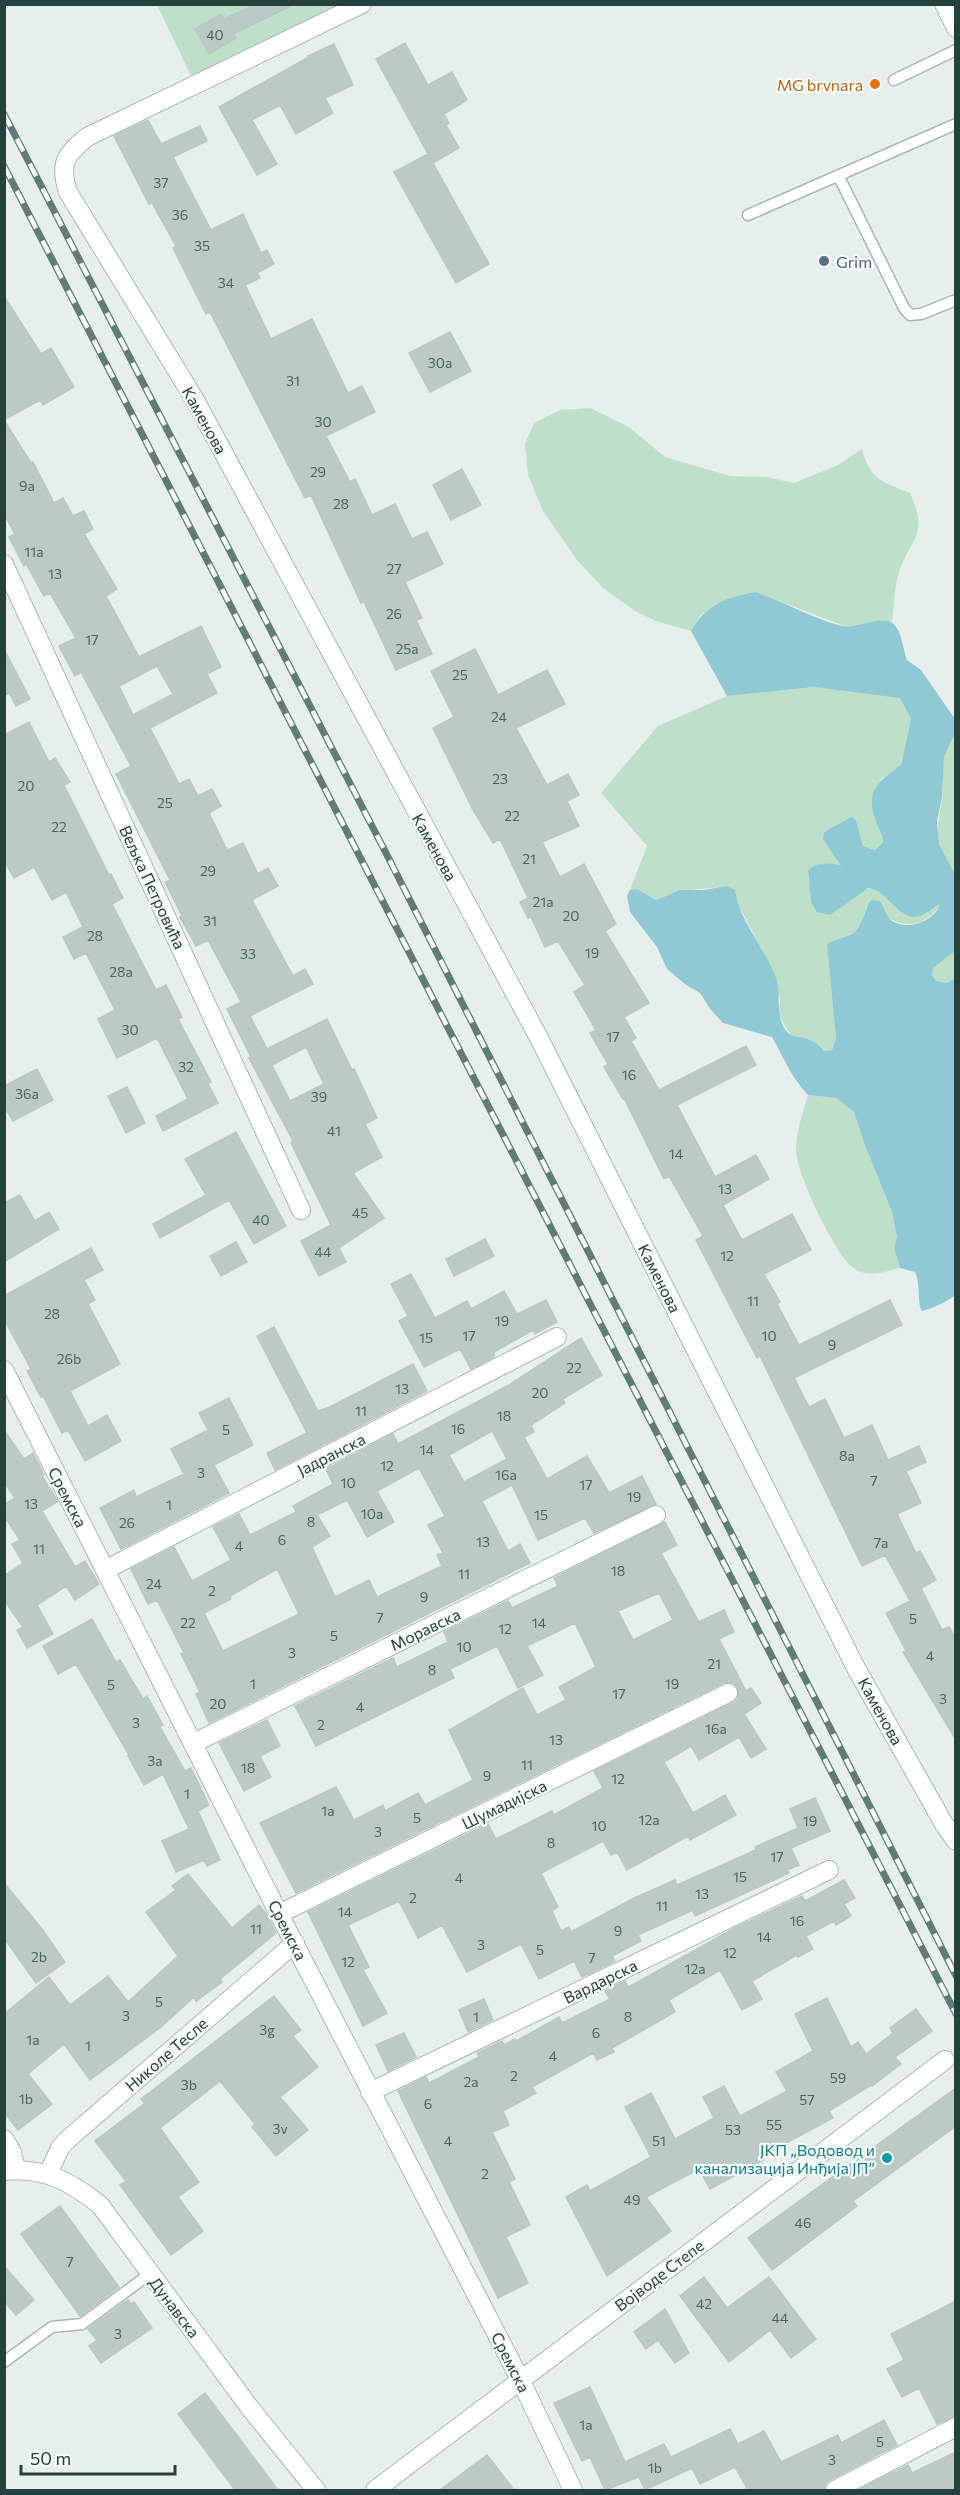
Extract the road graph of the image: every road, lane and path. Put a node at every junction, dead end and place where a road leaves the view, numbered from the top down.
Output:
1 (362, 4) edge
2 (944, 4) edge
3 (956, 28) edge
4 (956, 50) edge
5 (894, 80) dead end
6 (956, 124) edge
7 (839, 177) junction
8 (748, 215) dead end
9 (956, 300) edge
10 (4, 564) edge
11 (301, 1210) dead end
12 (557, 1337) dead end
13 (4, 1370) edge
14 (656, 1515) dead end
15 (105, 1570) junction
16 (728, 1693) dead end
17 (194, 1743) junction
18 (956, 1841) edge
19 (829, 1870) dead end
20 (279, 1914) junction
21 (295, 1943) junction
22 (945, 2060) dead end
23 (370, 2092) junction
24 (4, 2139) edge
25 (10, 2171) edge
26 (48, 2174) junction
27 (151, 2273) junction
28 (4, 2362) edge
29 (520, 2379) junction
30 (956, 2427) edge
31 (316, 2490) edge
32 (375, 2490) edge
33 (573, 2490) edge
34 (835, 2490) edge

1 - 18 street, Каменова
2 - 3 street
4 - 5 lane
6 - 7 lane
7 - 8 lane
7 - 9 lane
10 - 11 street, Вељка Петровића
12 - 15 street, Јадранска
13 - 15 street, Сремска
14 - 17 street, Моравска
15 - 17 street, Сремска
16 - 20 street, Шумадијска
17 - 20 street, Сремска
19 - 23 street, Вардарска
20 - 21 street, Сремска
21 - 23 street, Сремска
21 - 26 street, Николе Тесле
22 - 29 street, Војводе Степе
23 - 29 street, Сремска
24 - 25 street
25 - 26 street, Дунавска
26 - 27 street, Дунавска
27 - 28 lane
27 - 31 street, Дунавска
29 - 32 street, Војводе Степе
29 - 33 street, Сремска
30 - 34 street

